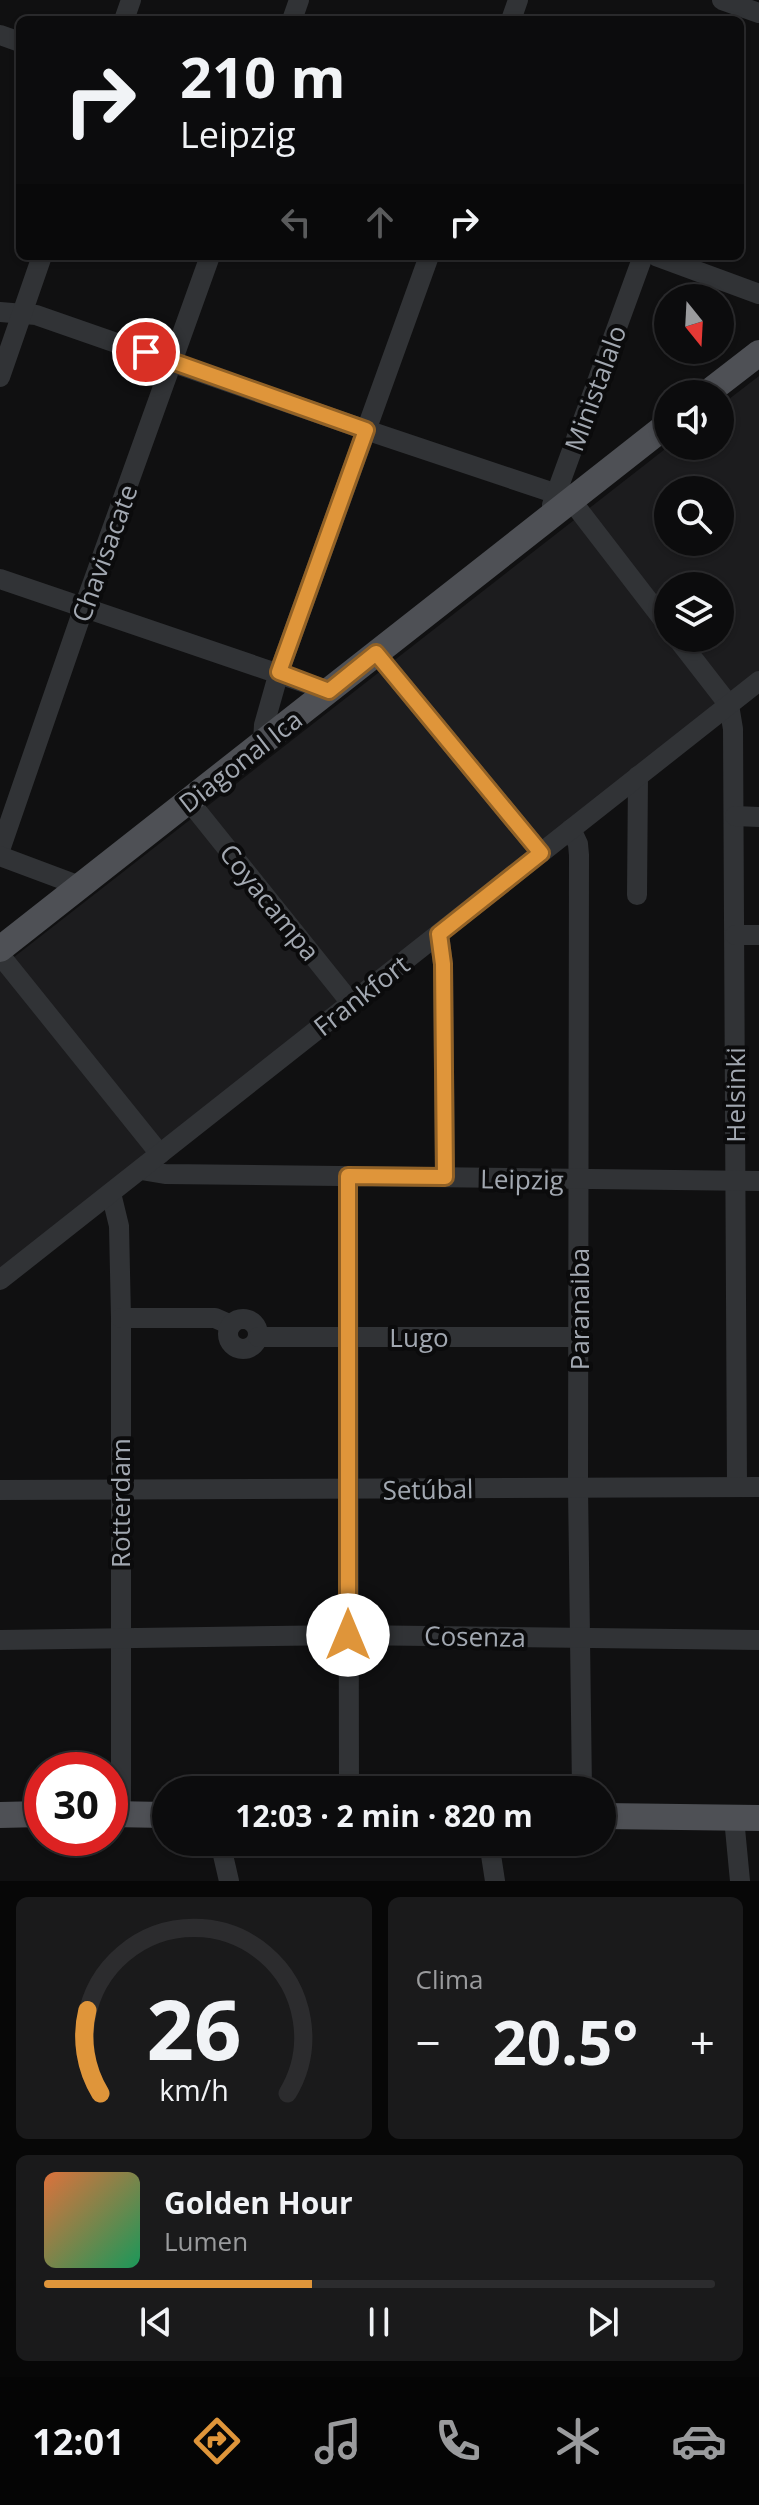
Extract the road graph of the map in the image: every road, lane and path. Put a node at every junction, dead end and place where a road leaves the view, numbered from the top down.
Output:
1 (728, 6) edge
2 (759, 13) edge
3 (41, 260) edge
4 (209, 260) edge
5 (428, 260) edge
6 (642, 260) edge
7 (667, 260) edge
8 (759, 294) edge
9 (0, 312) edge
10 (22, 315) junction
11 (173, 361) junction
12 (755, 363) edge
13 (0, 377) edge
14 (728, 380) edge
15 (366, 430) junction
16 (654, 434) edge
17 (564, 497) junction
18 (0, 579) edge
19 (84, 607) junction
20 (654, 609) edge
21 (688, 652) edge
22 (376, 653) junction
23 (279, 672) junction
24 (329, 691) junction
25 (755, 692) edge
26 (729, 705) junction
27 (263, 742) junction
28 (638, 776) junction
29 (189, 801) junction
30 (735, 816) junction
31 (759, 817) edge
32 (571, 829) junction
33 (0, 853) edge
34 (541, 853) junction
35 (80, 886) junction
36 (637, 895) dead end
37 (439, 934) junction
38 (735, 935) junction
39 (759, 935) edge
40 (0, 952) edge
41 (351, 1003) junction
42 (160, 1154) junction
43 (141, 1170) junction
44 (348, 1176) junction
45 (445, 1177) junction
46 (578, 1179) junction
47 (736, 1181) junction
48 (759, 1181) edge
49 (111, 1193) junction
50 (0, 1280) edge
51 (121, 1318) junction
52 (348, 1337) junction
53 (580, 1337) junction
54 (578, 1487) junction
55 (737, 1487) junction
56 (759, 1487) edge
57 (0, 1490) edge
58 (119, 1491) junction
59 (348, 1491) junction
60 (348, 1635) junction
61 (580, 1637) junction
62 (0, 1640) edge
63 (120, 1640) junction
64 (759, 1640) edge
65 (117, 1752) edge
66 (349, 1776) edge
67 (582, 1776) edge
68 (24, 1814) edge
69 (128, 1814) edge
70 (0, 1815) edge
71 (152, 1815) edge
72 (616, 1816) edge
73 (747, 1818) edge
74 (223, 1856) edge
75 (491, 1856) edge
76 (229, 1881) edge
77 (495, 1881) edge
78 (740, 1881) edge

1 - 2 street
3 - 10 street
4 - 11 street, Chavisacate
5 - 15 street
6 - 17 street, Ministalalo
7 - 8 street
9 - 10 street
10 - 11 street
10 - 13 street
11 - 15 street
11 - 19 street, Chavisacate
12 - 14 main road
15 - 17 street
15 - 23 street
16 - 17 main road, Diagonal Ica
17 - 20 street
17 - 22 main road, Diagonal Ica
18 - 19 street
19 - 23 street
19 - 33 street, Chavisacate
21 - 26 street
22 - 24 main road, Diagonal Ica
22 - 34 street
23 - 24 street
23 - 27 street
24 - 27 main road, Diagonal Ica
25 - 26 street, Frankfort
26 - 28 street, Frankfort
26 - 30 street, Helsinki
27 - 29 main road, Diagonal Ica
28 - 32 street, Frankfort
28 - 36 street
29 - 35 main road, Diagonal Ica
29 - 41 street, Coyacampa
30 - 31 street
30 - 38 street, Helsinki
32 - 34 street, Frankfort
32 - 46 street, Paranaiba
33 - 35 street
34 - 37 street, Frankfort
35 - 40 main road, Diagonal Ica
37 - 41 street, Frankfort
37 - 45 street
38 - 39 street
38 - 47 street, Helsinki
40 - 42 street
41 - 42 street, Frankfort
42 - 43 street, Frankfort
43 - 44 street, Leipzig
43 - 49 street, Frankfort
44 - 45 street, Leipzig
44 - 52 street
45 - 46 street, Leipzig
46 - 47 street, Leipzig
46 - 53 street, Paranaiba
47 - 48 street, Leipzig
47 - 55 street, Helsinki
49 - 50 street, Frankfort
49 - 51 street, Rotterdam
51 - 52 street, Lugo
51 - 58 street, Rotterdam
52 - 53 street, Lugo
52 - 59 street
53 - 54 street, Paranaiba
54 - 55 street, Setúbal
54 - 59 street, Setúbal
54 - 61 street, Paranaiba
55 - 56 street, Setúbal
57 - 58 street, Setúbal
58 - 59 street, Setúbal
58 - 63 street, Rotterdam
59 - 60 street
60 - 61 street, Cosenza
60 - 63 street, Cosenza
60 - 66 street
61 - 64 street, Cosenza
61 - 67 street, Paranaiba
62 - 63 street, Cosenza
63 - 65 street, Rotterdam
68 - 70 main road
69 - 71 main road
72 - 73 main road
73 - 78 street
74 - 76 street
75 - 77 street

